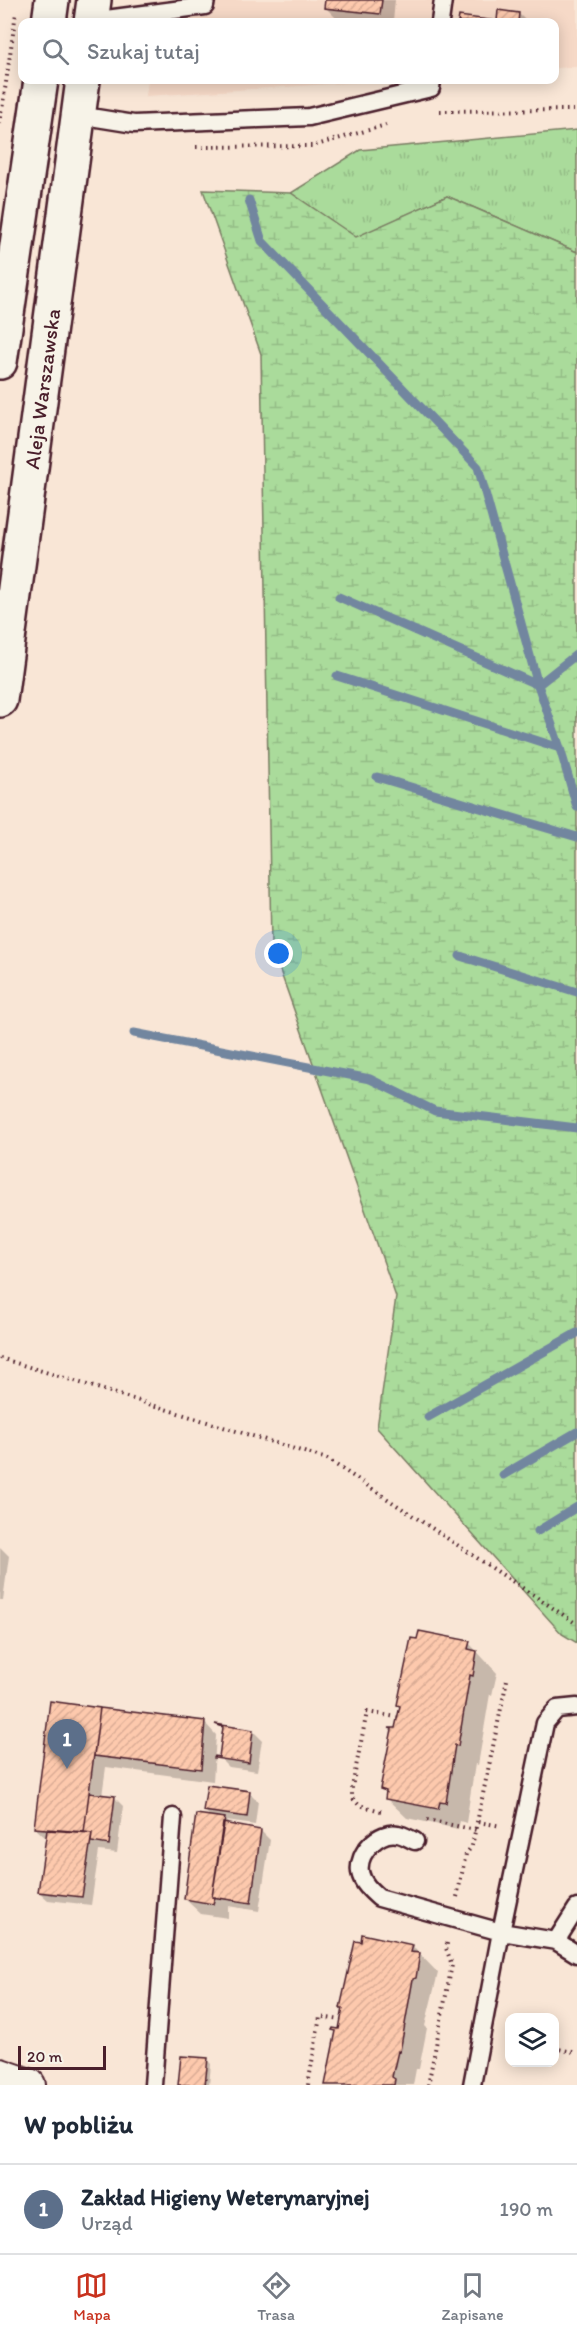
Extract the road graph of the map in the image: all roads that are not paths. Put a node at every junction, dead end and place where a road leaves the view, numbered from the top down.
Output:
1 (52, 0) edge
2 (206, 0) edge
3 (443, 0) edge
4 (92, 15) edge
5 (50, 18) edge
6 (441, 18) edge
7 (40, 84) edge
8 (82, 84) edge
9 (432, 84) edge
10 (78, 115) junction
11 (0, 362) edge
12 (0, 700) edge
13 (577, 1707) edge
14 (173, 1817) dead end
15 (415, 1842) dead end
16 (577, 1908) edge
17 (501, 1932) junction
18 (556, 1941) junction
19 (577, 1954) edge
20 (0, 2075) edge
21 (29, 2085) edge
22 (153, 2085) edge
23 (472, 2085) edge

1 - 5 main road
2 - 4 lane
3 - 6 lane
7 - 11 main road
8 - 10 main road, Aleja Warszawska
9 - 10 lane
10 - 12 main road, Aleja Warszawska
13 - 17 lane
14 - 22 lane
15 - 17 lane
16 - 18 lane
17 - 18 lane
17 - 23 lane
18 - 19 lane
20 - 21 street

